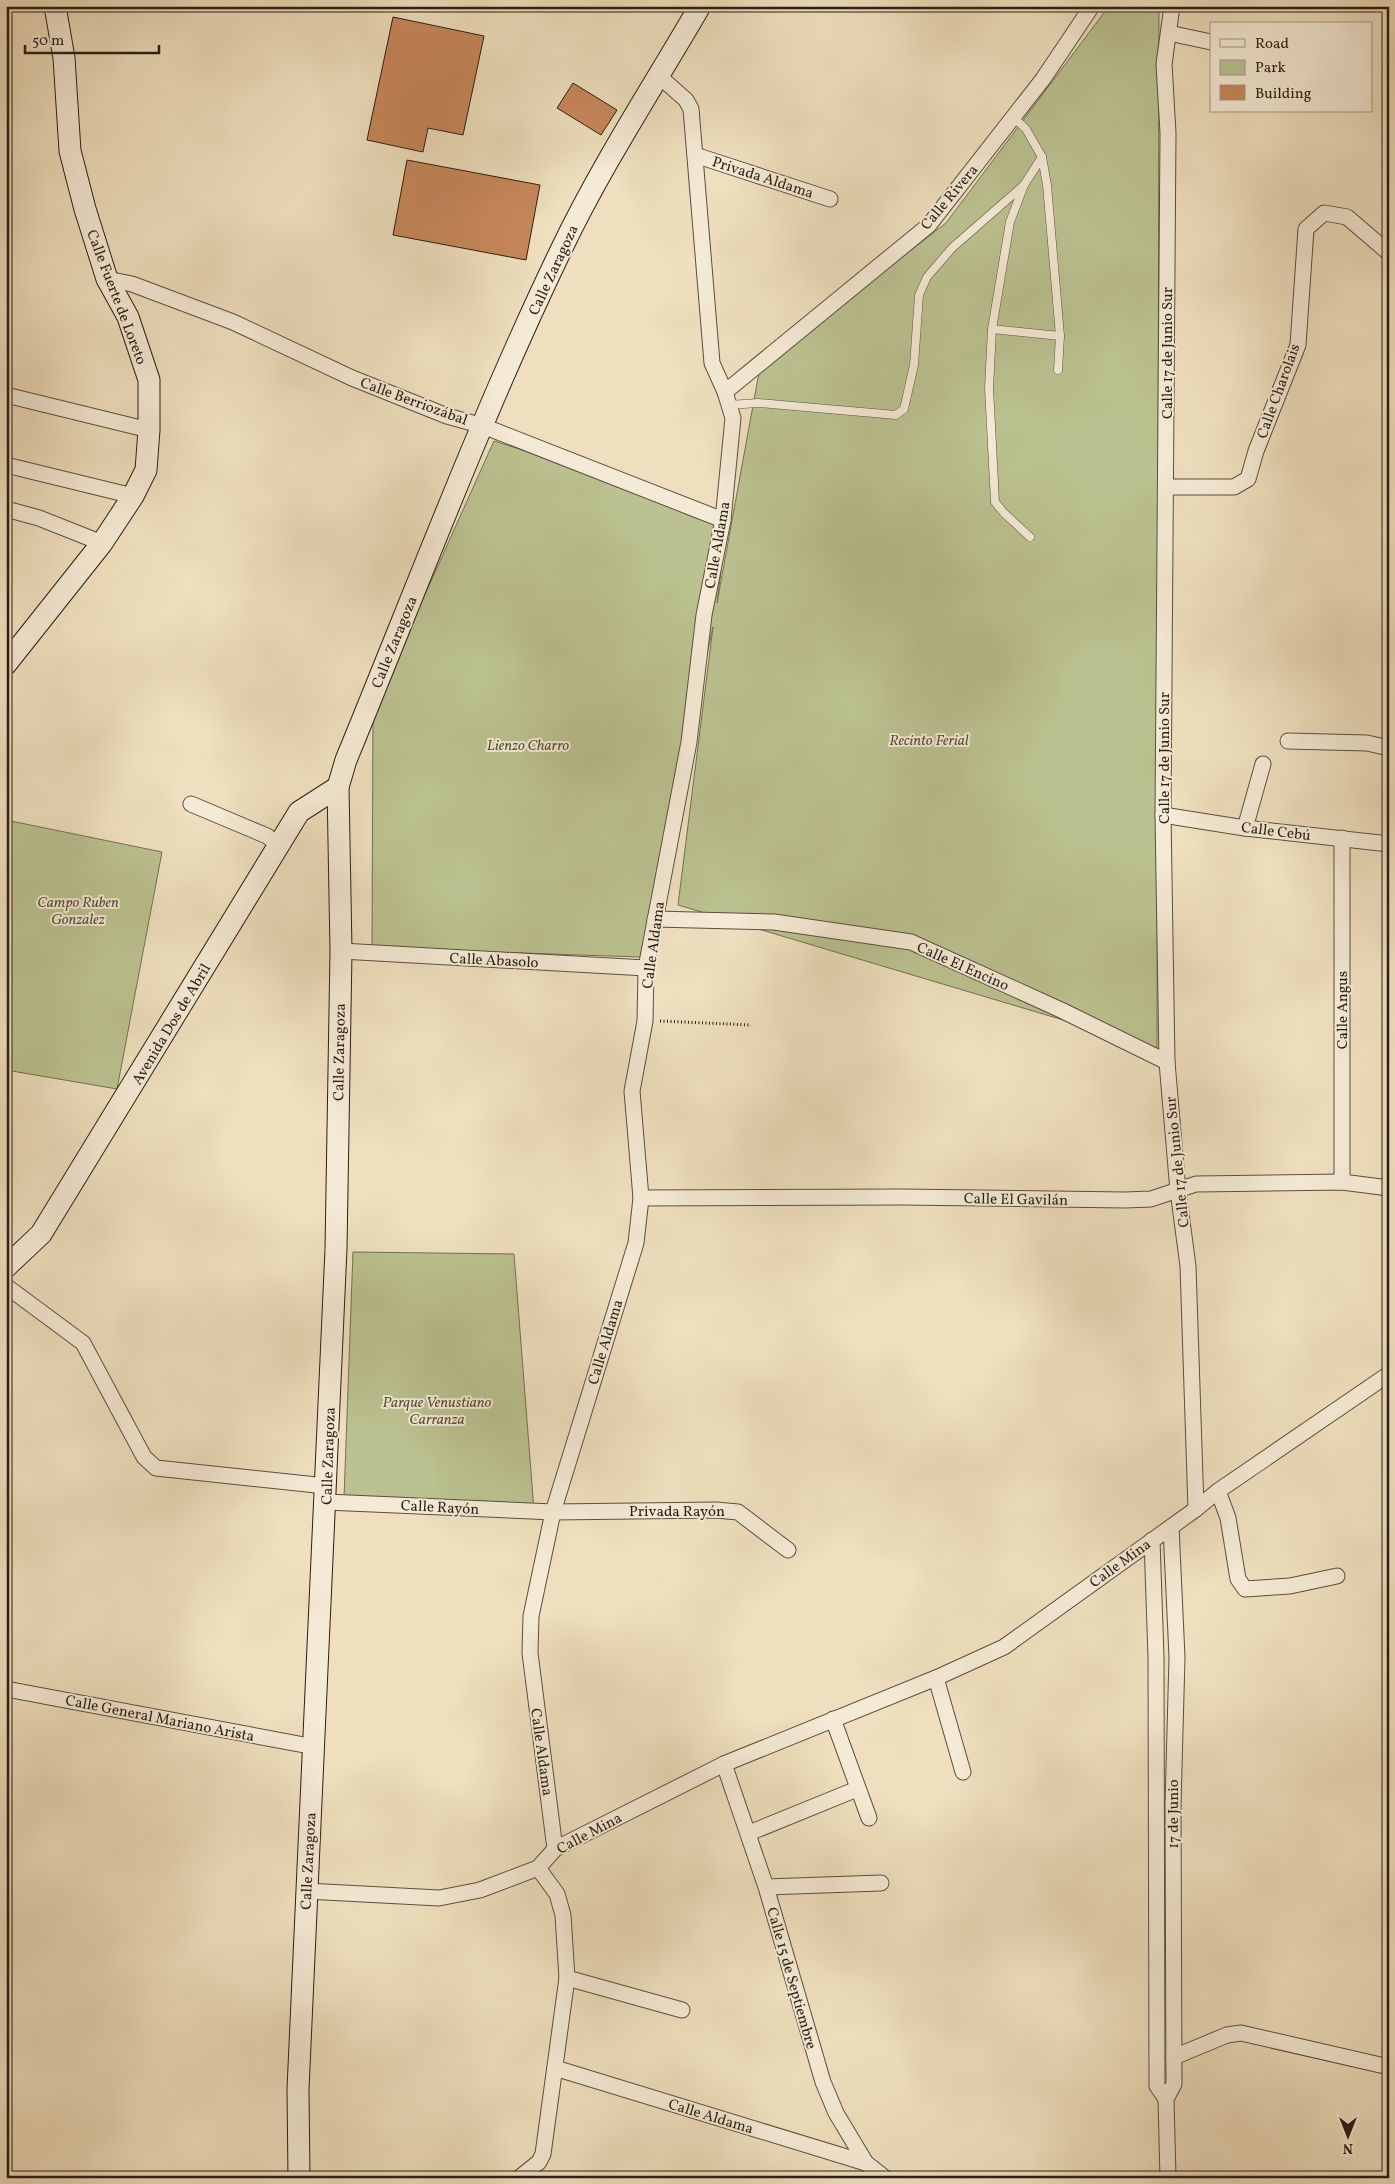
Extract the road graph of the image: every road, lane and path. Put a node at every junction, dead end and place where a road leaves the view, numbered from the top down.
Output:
1 (55, 6) edge
2 (700, 6) edge
3 (1092, 6) edge
4 (1172, 6) edge
5 (1169, 32) junction
6 (1210, 42) edge
7 (659, 76) junction
8 (1013, 117) junction
9 (695, 155) junction
10 (1042, 157) junction
11 (1024, 185) junction
12 (830, 199) dead end
13 (1389, 253) edge
14 (107, 279) junction
15 (992, 329) junction
16 (1060, 336) junction
17 (1058, 370) dead end
18 (6, 395) edge
19 (727, 398) junction
20 (483, 426) junction
21 (149, 430) junction
22 (6, 465) edge
23 (1166, 487) junction
24 (133, 496) junction
25 (6, 509) edge
26 (724, 520) junction
27 (1030, 537) dead end
28 (102, 543) junction
29 (6, 664) edge
30 (1288, 741) dead end
31 (1389, 748) edge
32 (1263, 764) dead end
33 (338, 787) junction
34 (191, 804) dead end
35 (1163, 815) junction
36 (1245, 828) junction
37 (1342, 838) junction
38 (1389, 844) edge
39 (279, 845) junction
40 (655, 919) junction
41 (341, 951) junction
42 (646, 968) junction
43 (645, 1021) junction
44 (751, 1025) dead end
45 (1167, 1062) junction
46 (1342, 1182) junction
47 (1389, 1188) edge
48 (1178, 1191) junction
49 (641, 1198) junction
50 (6, 1267) edge
51 (6, 1286) edge
52 (1389, 1374) edge
53 (1218, 1491) junction
54 (326, 1494) junction
55 (1196, 1509) junction
56 (553, 1512) junction
57 (1171, 1527) junction
58 (1152, 1540) junction
59 (788, 1550) dead end
60 (1337, 1576) dead end
61 (1156, 1657) junction
62 (1177, 1657) junction
63 (936, 1678) junction
64 (6, 1689) edge
65 (833, 1719) junction
66 (314, 1747) junction
67 (724, 1764) junction
68 (963, 1772) dead end
69 (857, 1789) junction
70 (1156, 1804) junction
71 (1173, 1805) junction
72 (869, 1818) dead end
73 (748, 1833) junction
74 (555, 1849) junction
75 (538, 1868) junction
76 (881, 1883) dead end
77 (766, 1887) junction
78 (306, 1891) junction
79 (567, 1978) junction
80 (682, 2010) dead end
81 (1174, 2057) junction
82 (1389, 2067) edge
83 (555, 2068) junction
84 (1166, 2099) junction
85 (866, 2163) junction
86 (299, 2178) edge
87 (519, 2178) edge
88 (885, 2178) edge
89 (1168, 2178) edge

1 - 14 main road, Calle Fuerte de Loreto
2 - 7 main road, Calle Zaragoza
3 - 8 street, Calle Rivera
4 - 5 street, Calle 17 de Junio Sur
5 - 6 street
5 - 23 street, Calle 17 de Junio Sur
7 - 9 street, Calle Aldama
7 - 20 main road, Calle Zaragoza
8 - 10 lane
8 - 19 street, Calle Rivera
9 - 12 street, Privada Aldama
9 - 19 street, Calle Aldama
10 - 11 lane
10 - 16 lane
11 - 15 lane
11 - 19 lane
13 - 23 street, Calle Charolais
14 - 20 street, Calle Berriozábal
14 - 21 main road, Calle Fuerte de Loreto
15 - 16 lane
15 - 27 lane
16 - 17 lane
18 - 21 street
19 - 26 street, Calle Aldama
20 - 26 street, Calle Berriozábal
20 - 33 main road, Calle Zaragoza
21 - 24 main road, Calle Fuerte de Loreto
22 - 24 street
23 - 35 street, Calle 17 de Junio Sur
24 - 28 main road, Calle Fuerte de Loreto
25 - 28 street
26 - 40 street, Calle Aldama
28 - 29 main road, Calle Fuerte de Loreto
30 - 31 street
32 - 36 street
33 - 39 main road, Avenida Dos de Abril
33 - 41 main road, Calle Zaragoza
34 - 39 street
35 - 36 street, Calle Cebú
35 - 45 street, Calle 17 de Junio Sur
36 - 37 street, Calle Cebú
37 - 38 street, Calle Cebú
37 - 46 street, Calle Angus
39 - 50 main road, Avenida Dos de Abril
40 - 42 street, Calle Aldama
40 - 45 street, Calle El Encino
41 - 42 street, Calle Abasolo
41 - 54 main road, Calle Zaragoza
42 - 43 street, Calle Aldama
43 - 44 path
43 - 49 street, Calle Aldama
45 - 48 street, Calle 17 de Junio Sur
46 - 47 street, Calle El Gavilán
46 - 48 street, Calle El Gavilán
48 - 49 street, Calle El Gavilán
48 - 55 street, Calle 17 de Junio Sur
49 - 56 street, Calle Aldama
51 - 54 street, Calle Rayón
52 - 53 street, Calle Mina
53 - 55 street, Calle Mina
53 - 60 street
54 - 56 street, Calle Rayón
54 - 66 main road, Calle Zaragoza
55 - 57 street, Calle Mina
56 - 59 street, Privada Rayón
56 - 74 street, Calle Aldama
57 - 58 street, Calle Mina
57 - 62 street, 17 de Junio
58 - 61 street, 17 de Junio
58 - 63 street, Calle Mina
61 - 62 street
61 - 70 street, 17 de Junio
62 - 71 street, 17 de Junio
63 - 65 street, Calle Mina
63 - 68 street
64 - 66 street, Calle General Mariano Arista
65 - 67 street, Calle Mina
65 - 69 street
66 - 78 main road, Calle Zaragoza
67 - 73 street, Calle 15 de Septiembre
67 - 74 street, Calle Mina
69 - 72 street
69 - 73 street
70 - 71 street
70 - 84 street, 17 de Junio
71 - 81 street, 17 de Junio
73 - 77 street, Calle 15 de Septiembre
74 - 75 street, Calle Mina
75 - 78 street, Calle Mina
75 - 79 street
76 - 77 street
77 - 85 street, Calle 15 de Septiembre
78 - 86 main road, Calle Zaragoza
79 - 80 street
79 - 83 street
81 - 82 street
81 - 84 street, 17 de Junio
83 - 85 street, Calle Aldama
83 - 87 street
84 - 89 street, 17 de Junio
85 - 88 street, Calle 15 de Septiembre

